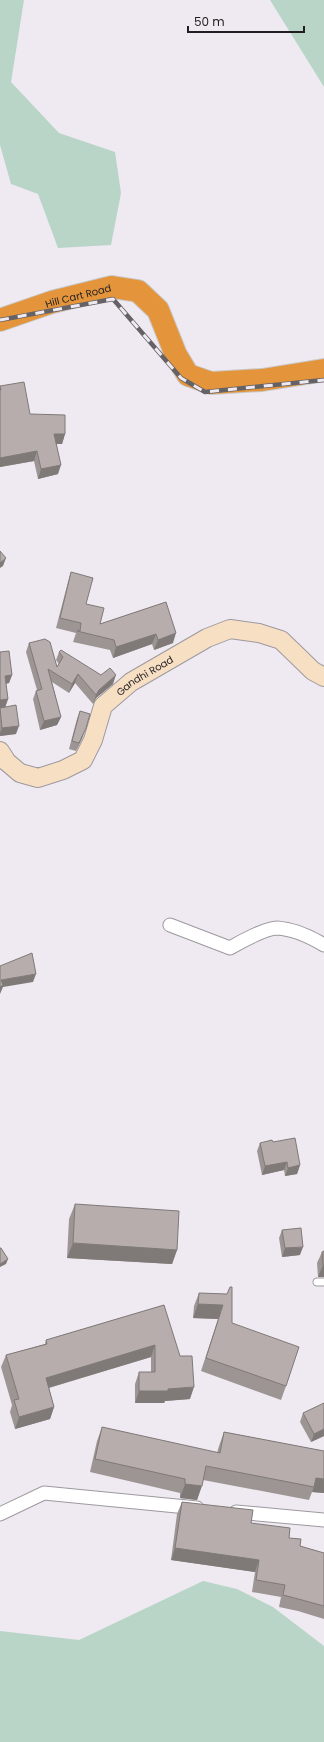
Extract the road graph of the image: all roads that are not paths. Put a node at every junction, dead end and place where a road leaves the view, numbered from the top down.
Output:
1 (0, 320) edge
2 (324, 370) edge
3 (324, 677) edge
4 (0, 751) edge
5 (170, 925) dead end
6 (324, 945) edge
7 (0, 1514) edge
8 (324, 1520) edge

1 - 2 highway, Hill Cart Road
3 - 4 main road, Gandhi Road
5 - 6 street
7 - 8 street

